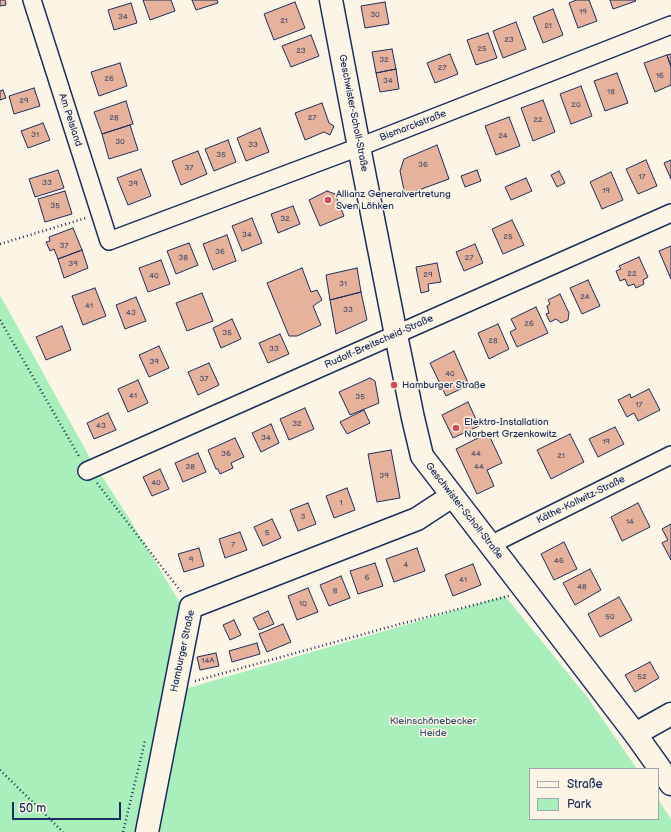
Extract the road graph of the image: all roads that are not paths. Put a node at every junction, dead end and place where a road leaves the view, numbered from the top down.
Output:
1 (331, 0) edge
2 (36, 1) edge
3 (671, 25) edge
4 (359, 148) junction
5 (671, 213) edge
6 (108, 241) joint
7 (396, 335) junction
8 (671, 455) edge
9 (87, 471) road end
10 (452, 496) junction
11 (491, 546) junction
12 (671, 714) edge
13 (636, 735) junction
14 (671, 784) edge
15 (147, 832) edge

1 - 4 street, Geschwister-Scholl-Straße
2 - 6 street, Am Pelsland
3 - 4 street, Bismarckstraße
4 - 6 street, Bismarckstraße
4 - 7 street, Geschwister-Scholl-Straße
5 - 7 street, Rudolf-Breitscheid-Straße
7 - 9 street, Rudolf-Breitscheid-Straße
7 - 10 street, Geschwister-Scholl-Straße
8 - 11 street, Käthe-Kollwitz-Straße
10 - 11 street, Geschwister-Scholl-Straße
10 - 15 street, Hamburger Straße
11 - 13 street, Geschwister-Scholl-Straße
12 - 13 street
13 - 14 street, Geschwister-Scholl-Straße

